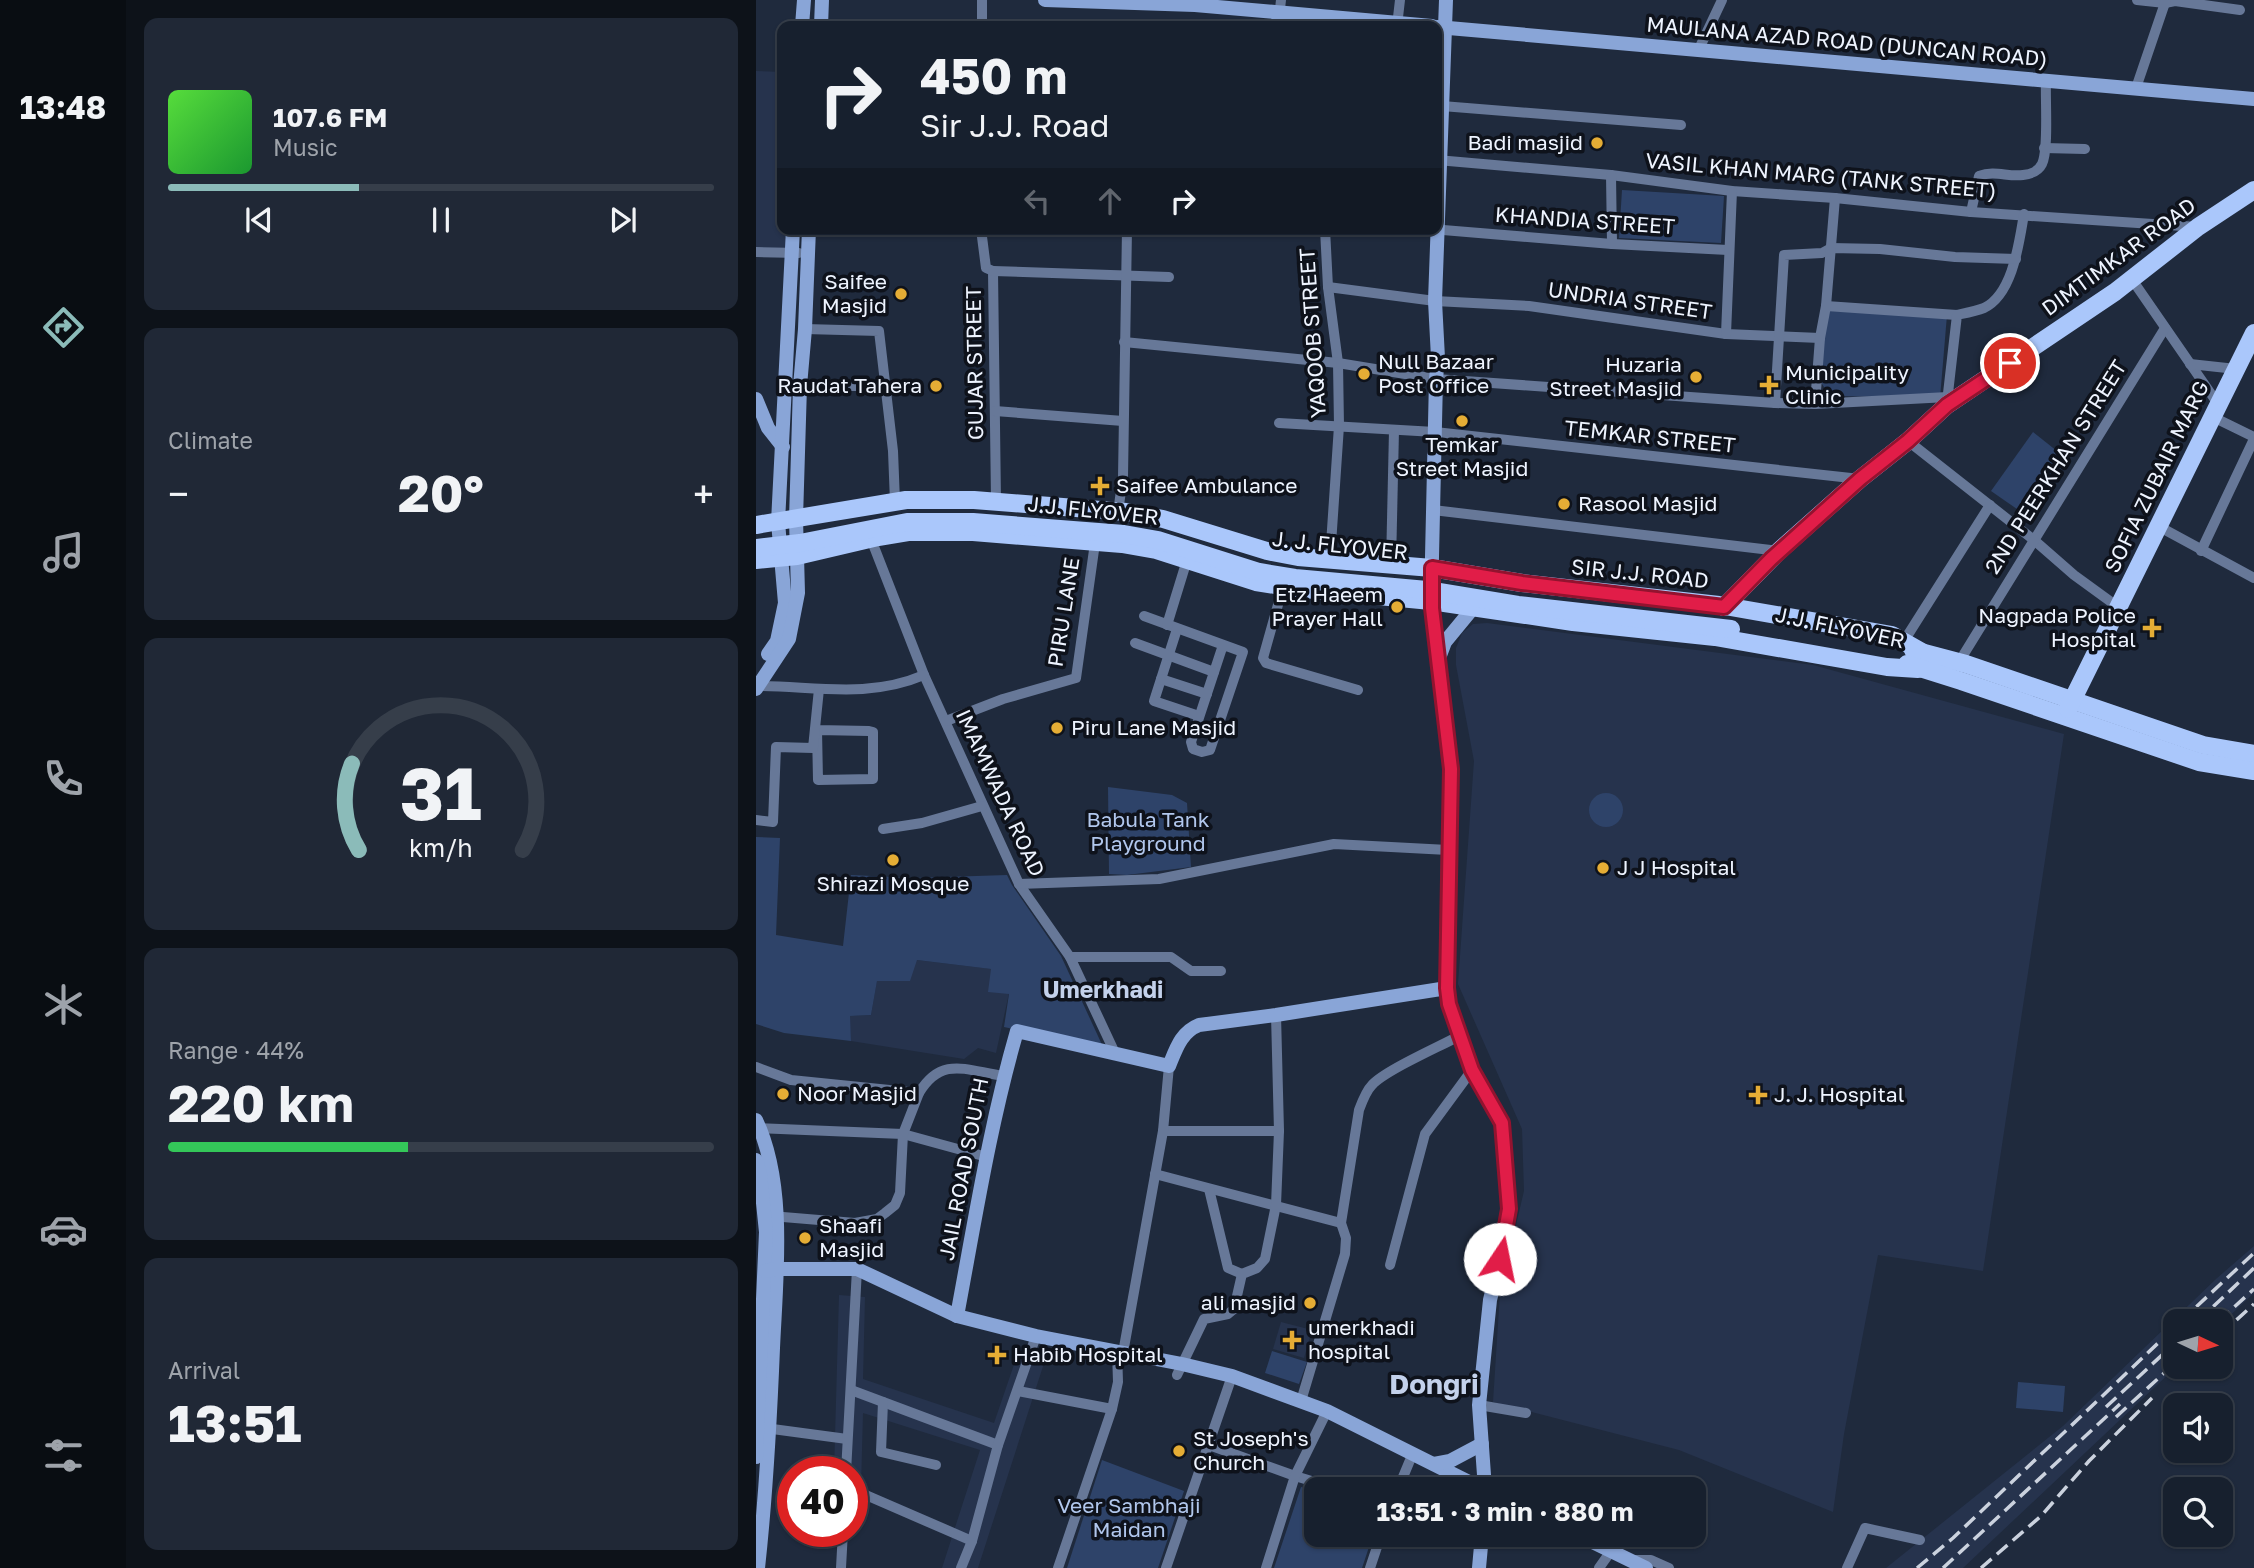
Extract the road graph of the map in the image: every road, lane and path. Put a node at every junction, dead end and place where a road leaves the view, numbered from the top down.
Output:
1 (804, 0) edge
2 (822, 0) edge
3 (982, 0) edge
4 (1045, 0) edge
5 (1400, 0) edge
6 (1446, 0) edge
7 (1722, 0) edge
8 (2137, 0) edge
9 (2165, 1) edge
10 (1195, 3) edge
11 (2217, 3) edge
12 (2241, 10) dead end
13 (1280, 13) edge
14 (802, 21) edge
15 (821, 21) edge
16 (982, 21) edge
17 (1358, 21) edge
18 (1397, 21) edge
19 (1440, 21) edge
20 (1442, 27) edge
21 (1698, 51) junction
22 (2046, 80) junction
23 (2136, 88) junction
24 (2254, 99) edge
25 (1442, 106) edge
26 (1681, 125) dead end
27 (2044, 148) junction
28 (2085, 149) dead end
29 (1442, 160) edge
30 (1611, 175) junction
31 (2254, 190) edge
32 (1732, 191) junction
33 (1835, 198) junction
34 (1971, 212) junction
35 (2024, 214) junction
36 (2198, 227) junction
37 (1442, 231) edge
38 (793, 235) edge
39 (809, 235) edge
40 (982, 235) edge
41 (1127, 235) edge
42 (1325, 235) edge
43 (1435, 235) edge
44 (1612, 244) junction
45 (1831, 248) junction
46 (1728, 250) junction
47 (756, 252) edge
48 (792, 253) junction
49 (808, 253) junction
50 (2016, 259) junction
51 (993, 271) junction
52 (1126, 277) junction
53 (1169, 277) dead end
54 (2132, 278) junction
55 (1328, 287) junction
56 (1436, 301) junction
57 (1826, 306) junction
58 (1957, 315) junction
59 (2165, 328) junction
60 (805, 330) junction
61 (2254, 333) edge
62 (1726, 334) junction
63 (1779, 338) junction
64 (1820, 338) junction
65 (1124, 341) junction
66 (1338, 363) junction
67 (2190, 363) junction
68 (2236, 369) junction
69 (1436, 379) junction
70 (800, 386) junction
71 (884, 386) junction
72 (756, 399) edge
73 (1947, 401) junction
74 (1775, 403) junction
75 (1815, 404) junction
76 (2216, 410) junction
77 (995, 411) junction
78 (1123, 421) junction
79 (1279, 423) dead end
80 (1339, 426) junction
81 (762, 430) edge
82 (1394, 430) junction
83 (1435, 432) junction
84 (2254, 438) edge
85 (1908, 441) junction
86 (783, 447) junction
87 (781, 479) junction
88 (1860, 479) junction
89 (797, 480) junction
90 (895, 502) junction
91 (996, 502) junction
92 (1990, 505) junction
93 (1433, 510) junction
94 (1118, 512) junction
95 (787, 521) junction
96 (756, 525) edge
97 (2158, 526) junction
98 (756, 536) edge
99 (871, 539) junction
100 (2034, 540) junction
101 (1095, 542) junction
102 (756, 548) edge
103 (1779, 551) junction
104 (2201, 551) junction
105 (789, 557) junction
106 (1330, 559) junction
107 (756, 560) edge
108 (1187, 560) junction
109 (1391, 565) junction
110 (1432, 568) junction
111 (2254, 578) edge
112 (1283, 587) junction
113 (1431, 601) junction
114 (2118, 607) junction
115 (1473, 608) junction
116 (1144, 617) dead end
117 (1728, 618) junction
118 (1172, 627) junction
119 (1904, 641) junction
120 (1135, 643) dead end
121 (1223, 645) junction
122 (1243, 652) junction
123 (1168, 655) junction
124 (1263, 658) junction
125 (1920, 661) junction
126 (1438, 662) junction
127 (1959, 662) junction
128 (1214, 672) junction
129 (924, 674) junction
130 (1161, 679) junction
131 (757, 684) edge
132 (819, 689) junction
133 (1358, 690) dead end
134 (1206, 696) junction
135 (1225, 704) junction
136 (2068, 709) junction
137 (1199, 716) junction
138 (946, 722) junction
139 (816, 730) junction
140 (2254, 754) edge
141 (2254, 771) edge
142 (982, 806) junction
143 (756, 820) edge
144 (883, 829) dead end
145 (1448, 850) junction
146 (1019, 884) junction
147 (1070, 957) junction
148 (1221, 971) dead end
149 (1447, 988) junction
150 (1276, 1015) junction
151 (1459, 1036) junction
152 (1115, 1053) junction
153 (1169, 1066) junction
154 (756, 1067) edge
155 (1472, 1070) junction
156 (1004, 1076) junction
157 (919, 1093) junction
158 (757, 1125) edge
159 (1163, 1131) junction
160 (1279, 1131) junction
161 (904, 1134) junction
162 (986, 1157) junction
163 (756, 1160) edge
164 (1155, 1174) junction
165 (1209, 1189) junction
166 (1276, 1205) junction
167 (1341, 1223) junction
168 (766, 1224) edge
169 (1390, 1265) dead end
170 (857, 1269) junction
171 (766, 1271) edge
172 (1242, 1274) junction
173 (957, 1316) junction
174 (1036, 1336) junction
175 (1120, 1352) junction
176 (1180, 1369) junction
177 (1232, 1376) junction
178 (851, 1390) junction
179 (1018, 1391) junction
180 (1301, 1401) junction
181 (883, 1402) junction
182 (1479, 1405) junction
183 (1112, 1409) junction
184 (1327, 1411) junction
185 (1526, 1413) dead end
186 (764, 1428) junction
187 (847, 1439) junction
188 (1482, 1444) junction
189 (998, 1445) junction
190 (1209, 1445) junction
191 (1413, 1453) junction
192 (846, 1456) edge
193 (756, 1457) edge
194 (936, 1465) dead end
195 (1439, 1467) junction
196 (1295, 1476) junction
197 (1403, 1477) edge
198 (1449, 1477) edge
199 (1459, 1477) edge
200 (1483, 1477) edge
201 (1304, 1479) edge
202 (868, 1496) edge
203 (1920, 1540) dead end
204 (972, 1541) junction
205 (842, 1547) edge
206 (1377, 1547) edge
207 (1480, 1547) edge
208 (1603, 1547) edge
209 (1611, 1551) junction
210 (1629, 1560) junction
211 (758, 1568) edge
212 (841, 1568) edge
213 (961, 1568) edge
214 (1058, 1568) edge
215 (1166, 1568) edge
216 (1266, 1568) edge
217 (1370, 1568) edge
218 (1479, 1568) edge
219 (1599, 1568) edge
220 (1646, 1568) edge
221 (1669, 1568) edge
222 (1847, 1568) edge

1 - 14 main road
2 - 15 main road
3 - 16 street
4 - 10 main road, MAULANA AZAD ROAD (DUNCAN ROAD)
5 - 18 street
6 - 19 main road
7 - 21 street
8 - 9 street
9 - 11 street
9 - 23 street
10 - 13 main road, MAULANA AZAD ROAD (DUNCAN ROAD)
11 - 12 street
13 - 17 main road, MAULANA AZAD ROAD (DUNCAN ROAD)
20 - 21 main road, MAULANA AZAD ROAD (DUNCAN ROAD)
21 - 22 main road, MAULANA AZAD ROAD (DUNCAN ROAD)
22 - 23 main road, MAULANA AZAD ROAD (DUNCAN ROAD)
22 - 27 street
23 - 24 main road, MAULANA AZAD ROAD (DUNCAN ROAD)
25 - 26 street
27 - 28 street
27 - 34 street
29 - 30 street, VASIL KHAN MARG (TANK STREET)
30 - 32 street, VASIL KHAN MARG (TANK STREET)
30 - 44 street
31 - 36 main road, DIMTIMKAR ROAD
32 - 33 street, VASIL KHAN MARG (TANK STREET)
32 - 46 street
33 - 34 street, VASIL KHAN MARG (TANK STREET)
33 - 45 street
34 - 35 street, VASIL KHAN MARG (TANK STREET)
35 - 36 street, VASIL KHAN MARG (TANK STREET)
35 - 50 street
36 - 54 main road, DIMTIMKAR ROAD
37 - 44 street, KHANDIA STREET
38 - 48 main road
39 - 49 main road
40 - 51 street, GUJAR STREET
41 - 52 street
42 - 55 street, YAQOOB STREET
43 - 56 main road
44 - 46 street, KHANDIA STREET
45 - 50 street
45 - 57 street
45 - 63 street
46 - 62 street
47 - 48 street
48 - 49 street
48 - 86 main road
49 - 60 main road
50 - 58 street
51 - 52 street
51 - 77 street, GUJAR STREET
52 - 53 street
52 - 65 street
54 - 59 street
54 - 73 main road, DIMTIMKAR ROAD
55 - 56 street, UNDRIA STREET
55 - 66 street, YAQOOB STREET
56 - 62 street, UNDRIA STREET
56 - 69 main road
57 - 58 street
57 - 64 street
58 - 73 street
59 - 67 street
59 - 100 street, 2ND PEERKHAN STREET
60 - 70 main road
60 - 71 street
61 - 68 main road, SOFIA ZUBAIR MARG
62 - 63 street, UNDRIA STREET
63 - 64 street, UNDRIA STREET
63 - 74 street
64 - 75 street
65 - 66 street
65 - 78 street
66 - 69 street
66 - 80 street, YAQOOB STREET
67 - 68 street
67 - 76 street
68 - 76 main road, SOFIA ZUBAIR MARG
69 - 74 street
69 - 83 main road
70 - 71 street
70 - 89 main road
71 - 90 street
72 - 81 main road
73 - 75 street
73 - 85 main road, DIMTIMKAR ROAD
74 - 75 street
76 - 84 street
76 - 97 main road, SOFIA ZUBAIR MARG
77 - 78 street
77 - 91 street, GUJAR STREET
78 - 94 street
79 - 80 street, TEMKAR STREET
80 - 82 street, TEMKAR STREET
80 - 106 street, YAQOOB STREET
81 - 86 main road
82 - 83 street, TEMKAR STREET
82 - 109 street
83 - 88 street, TEMKAR STREET
83 - 93 main road
84 - 104 street
85 - 88 main road, DIMTIMKAR ROAD
85 - 92 street
86 - 87 main road
87 - 89 main road
87 - 95 main road
88 - 103 main road, DIMTIMKAR ROAD
89 - 95 main road
90 - 91 main road, SIR J.J. ROAD
90 - 95 main road, SIR J.J. ROAD
91 - 94 main road, SIR J.J. ROAD
92 - 100 street
92 - 119 street
93 - 103 street
93 - 110 main road
94 - 106 main road, SIR J.J. ROAD
95 - 96 main road, SIR J.J. ROAD
95 - 105 main road
97 - 104 street
97 - 114 main road, SOFIA ZUBAIR MARG
98 - 117 main road, J. J. FLYOVER
99 - 101 main road
99 - 105 main road
99 - 129 street, IMAMWADA ROAD
100 - 114 street
100 - 127 street, 2ND PEERKHAN STREET
101 - 108 main road
101 - 138 street, PIRU LANE
102 - 117 main road, J.J. FLYOVER, bridge
103 - 117 main road, DIMTIMKAR ROAD
104 - 111 street
105 - 107 main road
105 - 131 main road
106 - 109 main road, SIR J.J. ROAD
108 - 112 main road
108 - 118 street
109 - 110 main road, SIR J.J. ROAD
110 - 113 main road
110 - 117 main road, SIR J.J. ROAD
112 - 113 main road
112 - 124 street
113 - 115 main road
113 - 126 main road
114 - 136 main road, SOFIA ZUBAIR MARG
115 - 125 main road
115 - 126 main road
116 - 118 street
117 - 119 main road, SIR J.J. ROAD
117 - 125 main road, J. J. FLYOVER
118 - 121 street
118 - 123 street
119 - 125 main road, SIR J.J. ROAD
120 - 123 street
121 - 122 street
121 - 128 street
122 - 124 street
122 - 135 street
123 - 128 street
123 - 130 street
124 - 133 street
125 - 127 main road
125 - 136 main road
126 - 145 main road
127 - 136 main road
128 - 134 street
129 - 132 street
129 - 138 street, IMAMWADA ROAD
130 - 134 street
130 - 137 street
131 - 132 street
132 - 139 street
134 - 135 street
134 - 137 street
135 - 137 street
136 - 140 main road
136 - 141 main road
138 - 142 street, IMAMWADA ROAD
139 - 139 street
139 - 143 street
142 - 144 street
142 - 146 street, IMAMWADA ROAD
145 - 146 street
145 - 149 main road
146 - 147 street, IMAMWADA ROAD
147 - 148 street
147 - 152 street, IMAMWADA ROAD
149 - 150 main road
149 - 151 main road
150 - 153 main road
150 - 160 street
151 - 155 main road
151 - 167 street
152 - 153 main road
152 - 156 main road, JAIL ROAD SOUTH
153 - 159 street
154 - 157 street
155 - 169 street
155 - 182 main road
156 - 157 street
156 - 162 main road, JAIL ROAD SOUTH
157 - 161 street
158 - 161 street
158 - 168 main road
159 - 160 street
159 - 164 street
160 - 166 street
161 - 162 street
161 - 168 street
162 - 173 main road, JAIL ROAD SOUTH
163 - 168 main road
164 - 165 street
164 - 175 street
165 - 166 street
165 - 172 street
166 - 167 street
166 - 172 street
167 - 180 street
168 - 171 main road
170 - 171 main road
170 - 173 main road
170 - 178 street
171 - 186 main road
172 - 176 street
173 - 174 main road
174 - 175 main road
174 - 179 street
175 - 176 main road
175 - 183 street
176 - 177 main road
177 - 180 main road
177 - 190 street
178 - 181 street
178 - 187 street
179 - 183 street
179 - 189 street
180 - 184 main road
181 - 189 street
181 - 194 street
182 - 185 street
182 - 188 main road
183 - 214 street
184 - 191 main road
184 - 196 street
186 - 187 street
186 - 193 main road
186 - 211 main road
187 - 192 street
188 - 195 main road
188 - 200 main road
189 - 204 street
190 - 196 street
190 - 215 street
191 - 195 main road
191 - 197 street
195 - 198 main road
195 - 199 main road
196 - 201 street
196 - 216 street
202 - 204 street
203 - 222 street
204 - 213 street
205 - 212 street
206 - 217 street
207 - 218 main road
208 - 209 main road
209 - 210 main road
209 - 219 street
210 - 220 main road
210 - 221 street

